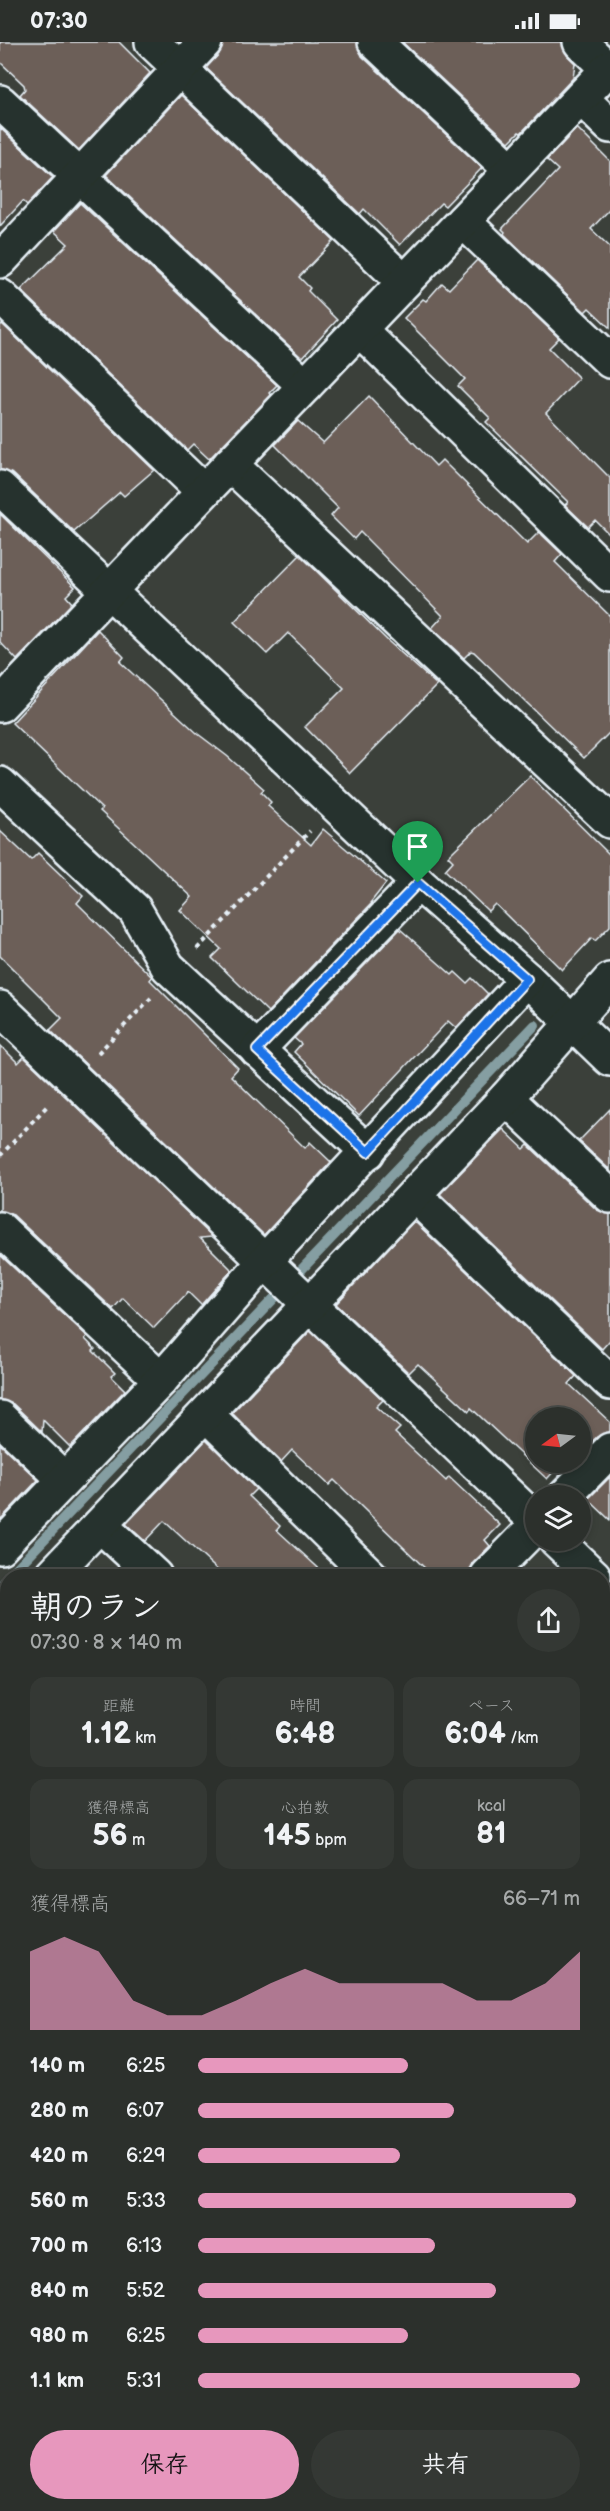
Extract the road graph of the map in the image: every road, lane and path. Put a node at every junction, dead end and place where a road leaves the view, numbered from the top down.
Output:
1 (152, 42) edge
2 (205, 42) edge
3 (375, 42) edge
4 (580, 42) edge
5 (609, 68) edge
6 (180, 69) junction
7 (580, 98) junction
8 (0, 102) edge
9 (610, 126) edge
10 (511, 170) junction
11 (80, 176) junction
12 (463, 221) junction
13 (0, 261) edge
14 (404, 282) junction
15 (0, 296) edge
16 (359, 329) junction
17 (610, 361) edge
18 (305, 386) junction
19 (230, 464) junction
20 (0, 488) edge
21 (203, 491) junction
22 (610, 575) edge
23 (108, 591) junction
24 (6, 686) edge
25 (0, 784) edge
26 (610, 821) edge
27 (418, 883) junction
28 (527, 979) junction
29 (610, 980) edge
30 (0, 1008) edge
31 (573, 1023) junction
32 (257, 1050) junction
33 (610, 1059) edge
34 (506, 1098) junction
35 (368, 1152) junction
36 (414, 1195) junction
37 (610, 1196) edge
38 (0, 1229) edge
39 (264, 1262) junction
40 (310, 1304) junction
41 (161, 1380) junction
42 (610, 1383) edge
43 (206, 1414) junction
44 (0, 1418) edge
45 (610, 1450) edge
46 (64, 1479) junction
47 (576, 1485) edge
48 (525, 1510) edge
49 (100, 1525) junction
50 (525, 1537) edge
51 (0, 1547) edge
52 (568, 1551) edge
53 (58, 1569) edge
54 (147, 1569) edge
55 (364, 1569) edge
56 (494, 1569) edge
57 (587, 1569) edge

1 - 6 street
2 - 6 street
3 - 10 street
4 - 5 street
5 - 7 street
6 - 11 street
6 - 14 street
7 - 9 street
7 - 10 street
8 - 11 street
10 - 12 street
11 - 13 street
11 - 18 street
12 - 14 street
12 - 17 street
14 - 16 street
15 - 21 street
16 - 18 street
16 - 22 street
18 - 19 street
19 - 21 street
19 - 26 street
20 - 23 street
21 - 23 street
23 - 24 street
23 - 27 street
25 - 32 street
27 - 28 street
27 - 32 street
28 - 31 street
28 - 35 street
29 - 31 street
30 - 39 street
31 - 33 street
31 - 34 street
32 - 35 street
34 - 36 street
34 - 37 street
35 - 39 street
36 - 40 street
36 - 42 street
38 - 41 street
39 - 40 street
39 - 41 street
40 - 43 street
40 - 48 street
41 - 46 street
43 - 49 street
43 - 55 street
44 - 46 street
45 - 47 street
46 - 51 street
49 - 53 street
49 - 54 street
50 - 56 street
52 - 57 street

